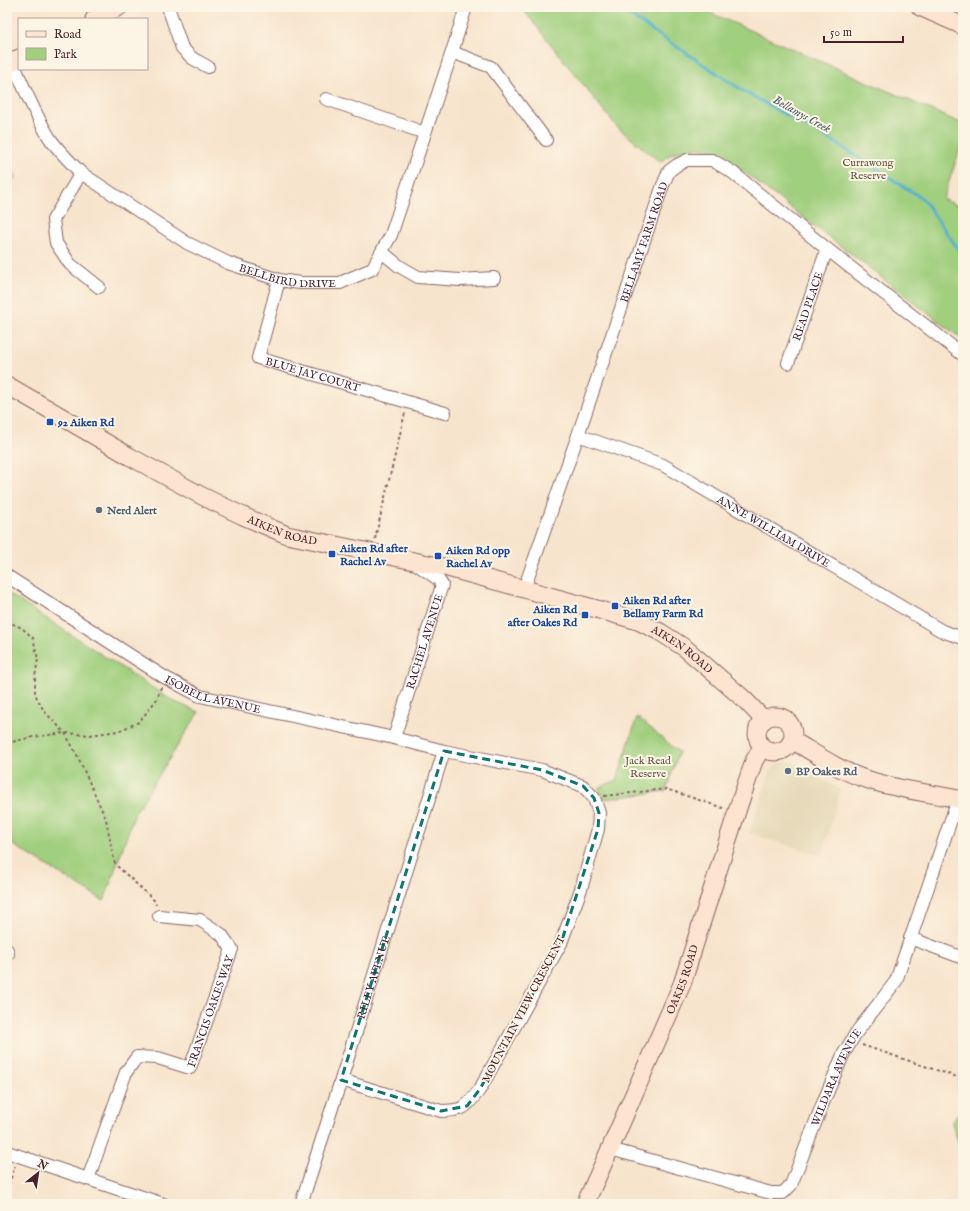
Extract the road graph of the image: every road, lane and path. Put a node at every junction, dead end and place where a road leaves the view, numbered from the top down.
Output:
1 (119, 7) edge
2 (168, 7) edge
3 (466, 7) edge
4 (920, 7) edge
5 (96, 18) edge
6 (963, 26) edge
7 (452, 52) junction
8 (13, 61) edge
9 (208, 67) dead end
10 (326, 98) dead end
11 (425, 133) junction
12 (546, 140) dead end
13 (81, 173) junction
14 (827, 249) junction
15 (382, 252) junction
16 (494, 278) dead end
17 (279, 280) junction
18 (99, 287) dead end
19 (963, 355) edge
20 (788, 363) dead end
21 (7, 385) edge
22 (408, 402) junction
23 (445, 413) dead end
24 (578, 435) junction
25 (375, 539) dead end
26 (410, 560) junction
27 (7, 576) edge
28 (524, 589) junction
29 (7, 621) edge
30 (963, 638) edge
31 (164, 677) junction
32 (764, 720) junction
33 (66, 733) junction
34 (394, 738) junction
35 (792, 740) junction
36 (7, 743) edge
37 (762, 747) junction
38 (444, 751) junction
39 (594, 798) junction
40 (960, 799) edge
41 (736, 813) junction
42 (159, 916) joint
43 (910, 938) junction
44 (963, 958) edge
45 (851, 1041) junction
46 (963, 1079) edge
47 (341, 1080) junction
48 (610, 1149) junction
49 (12, 1154) edge
50 (88, 1179) junction
51 (7, 1190) edge
52 (163, 1204) edge
53 (301, 1204) edge
54 (585, 1204) edge

1 - 5 street
2 - 9 street
3 - 7 street, BELLBIRD DRIVE
4 - 6 street
7 - 11 street, BELLBIRD DRIVE
7 - 12 street
8 - 13 street, BELLBIRD DRIVE
10 - 11 street
11 - 15 street, BELLBIRD DRIVE
13 - 17 street, BELLBIRD DRIVE
13 - 18 street
14 - 19 street, BELLAMY FARM ROAD
14 - 20 street, READ PLACE
14 - 24 street, BELLAMY FARM ROAD
15 - 16 street
15 - 17 street, BELLBIRD DRIVE
17 - 22 street, BLUE JAY COURT
21 - 26 street, AIKEN ROAD
22 - 23 street, BLUE JAY COURT
22 - 25 path
24 - 28 street, BELLAMY FARM ROAD
24 - 30 street, ANNE WILLIAM DRIVE
26 - 28 street, AIKEN ROAD
26 - 34 street, RACHEL AVENUE
27 - 31 street, ISOBELL AVENUE
28 - 32 street, AIKEN ROAD
29 - 33 path
31 - 33 path
31 - 34 street, ISOBELL AVENUE
32 - 35 street
32 - 37 street
33 - 36 path
33 - 42 path
34 - 38 street, ISOBELL AVENUE
35 - 37 street
35 - 40 street
37 - 41 street, OAKES ROAD
38 - 39 street
38 - 47 street, RILEY AVENUE
39 - 41 path
39 - 47 street, MOUNTAIN VIEW CRESCENT
40 - 43 street, WILDARA AVENUE
41 - 48 street, OAKES ROAD
42 - 50 street, FRANCIS OAKES WAY
43 - 44 street
43 - 45 street, WILDARA AVENUE
45 - 46 path
45 - 48 street, WILDARA AVENUE
47 - 53 street, RILEY AVENUE
48 - 54 street, OAKES ROAD
49 - 50 street
49 - 51 path
50 - 52 street

